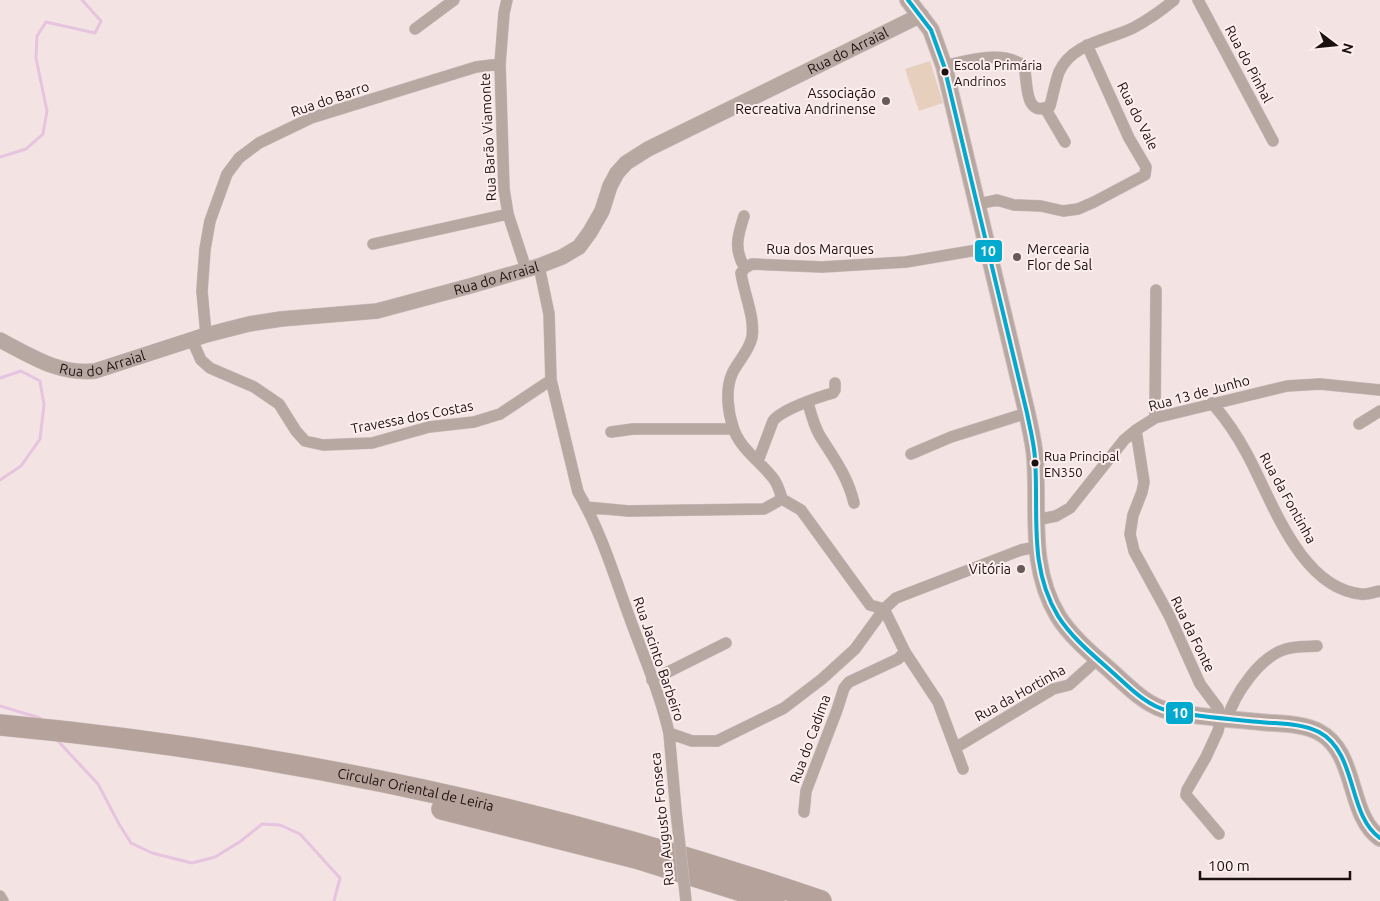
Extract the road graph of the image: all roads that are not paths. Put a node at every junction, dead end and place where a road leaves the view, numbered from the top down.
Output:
1 (454, 0) edge
2 (507, 0) edge
3 (908, 0) edge
4 (1174, 0) edge
5 (1198, 0) edge
6 (921, 15) junction
7 (415, 29) dead end
8 (1087, 46) junction
9 (500, 64) junction
10 (944, 66) junction
11 (1045, 108) junction
12 (1273, 141) dead end
13 (1065, 142) dead end
14 (978, 204) junction
15 (508, 214) junction
16 (744, 216) dead end
17 (373, 244) dead end
18 (989, 248) junction
19 (532, 268) junction
20 (745, 268) junction
21 (1156, 290) dead end
22 (199, 338) junction
23 (0, 340) edge
24 (551, 380) junction
25 (835, 383) dead end
26 (1380, 390) edge
27 (808, 403) junction
28 (1212, 403) junction
29 (1380, 411) edge
30 (1027, 413) junction
31 (1155, 418) junction
32 (1359, 424) dead end
33 (733, 429) junction
34 (1136, 430) junction
35 (611, 432) dead end
36 (911, 454) dead end
37 (758, 461) junction
38 (782, 499) junction
39 (854, 503) dead end
40 (586, 507) junction
41 (1036, 520) junction
42 (1036, 547) junction
43 (1380, 591) edge
44 (884, 609) junction
45 (726, 643) dead end
46 (1317, 646) dead end
47 (904, 652) junction
48 (1098, 659) junction
49 (652, 680) junction
50 (1224, 719) junction
51 (0, 725) edge
52 (669, 733) junction
53 (0, 739) edge
54 (955, 748) junction
55 (236, 761) junction
56 (963, 769) dead end
57 (804, 812) dead end
58 (1219, 834) dead end
59 (1380, 838) edge
60 (0, 896) edge
61 (3, 901) edge
62 (686, 901) edge
63 (774, 901) edge
64 (821, 901) edge

1 - 7 street
2 - 9 street, Rua Barão Viamonte
3 - 6 main road
4 - 8 street
5 - 12 street, Rua do Pinhal
6 - 10 main road
6 - 19 street, Rua do Arraial
8 - 11 street
8 - 14 street, Rua do Vale
9 - 15 street, Rua Barão Viamonte
9 - 22 street, Rua do Barro
10 - 11 street
10 - 14 main road
11 - 13 street
14 - 18 main road
15 - 17 street
15 - 19 street, Rua Barão Viamonte
16 - 20 street
18 - 20 street, Rua dos Marques
18 - 30 main road
19 - 22 street, Rua do Arraial
19 - 24 street, Rua Jacinto Barbeiro
20 - 33 street
21 - 31 street
22 - 23 street, Rua do Arraial
22 - 24 street, Travessa dos Costas
24 - 40 street, Rua Jacinto Barbeiro
25 - 27 street
26 - 28 street, Rua 13 de Junho
27 - 37 street
27 - 39 street
28 - 31 street, Rua 13 de Junho
28 - 43 street, Rua da Fontinha
29 - 32 street
30 - 36 street
30 - 41 main road
31 - 34 street, Rua 13 de Junho
33 - 35 street
33 - 37 street
34 - 41 street, Rua 13 de Junho
34 - 50 street, Rua da Fonte
37 - 38 street
38 - 40 street
38 - 44 street
40 - 49 street, Rua Jacinto Barbeiro
41 - 42 main road
42 - 44 street, Rua Jacinto Barbeiro
42 - 48 main road
44 - 47 street
44 - 52 street, Rua Jacinto Barbeiro
45 - 49 street
46 - 50 street
47 - 54 street
47 - 57 street, Rua do Cadima
48 - 50 main road
48 - 54 street, Rua da Hortinha
49 - 52 street, Rua Jacinto Barbeiro
50 - 58 street
50 - 59 main road
51 - 55 highway, Circular Oriental de Leiria
52 - 62 street, Rua Augusto Fonseca, bridge
53 - 55 highway, Circular Oriental de Leiria
54 - 56 street
55 - 63 highway, Circular Oriental de Leiria
55 - 64 highway, Circular Oriental de Leiria
60 - 61 street

